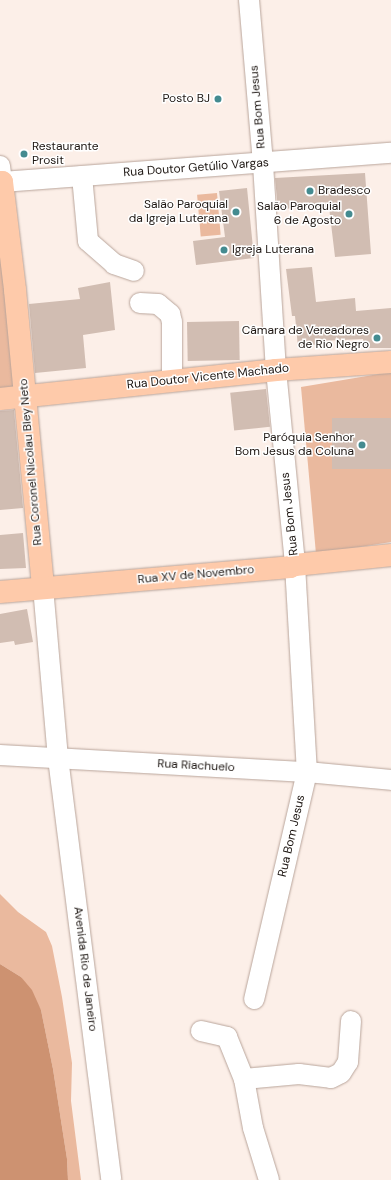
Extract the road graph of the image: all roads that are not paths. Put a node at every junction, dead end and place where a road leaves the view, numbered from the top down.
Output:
1 (249, 0) edge
2 (391, 153) edge
3 (262, 164) junction
4 (82, 176) junction
5 (1, 177) edge
6 (134, 271) dead end
7 (140, 303) dead end
8 (391, 362) edge
9 (276, 370) junction
10 (172, 381) junction
11 (25, 396) junction
12 (0, 399) edge
13 (391, 555) edge
14 (295, 565) junction
15 (43, 587) junction
16 (0, 592) edge
17 (0, 755) edge
18 (58, 758) junction
19 (308, 772) junction
20 (391, 780) edge
21 (254, 999) dead end
22 (351, 1021) dead end
23 (201, 1031) dead end
24 (244, 1079) junction
25 (111, 1180) edge
26 (269, 1180) edge

1 - 3 street, Rua Bom Jesus
2 - 3 street, Rua Doutor Getúlio Vargas
3 - 4 street, Rua Doutor Getúlio Vargas
3 - 9 street, Rua Bom Jesus
4 - 5 street, Rua Doutor Getúlio Vargas
4 - 6 street
5 - 11 main road, Rua Coronel Nicolau Bley Neto
7 - 10 street
8 - 9 main road, Rua Doutor Vicente Machado
9 - 10 main road, Rua Doutor Vicente Machado
9 - 14 street, Rua Bom Jesus
10 - 11 main road, Rua Doutor Vicente Machado
11 - 12 main road, Rua Doutor Vicente Machado
11 - 15 main road, Rua Coronel Nicolau Bley Neto
13 - 14 main road, Rua XV de Novembro
14 - 15 main road, Rua XV de Novembro
14 - 19 street, Rua Bom Jesus
15 - 16 main road, Rua XV de Novembro
15 - 18 street, Rua Coronel Nicolau Bley Neto
17 - 18 street, Rua Riachuelo
18 - 19 street, Rua Riachuelo
18 - 25 street, Avenida Rio de Janeiro
19 - 20 street, Rua Riachuelo
19 - 21 street, Rua Bom Jesus
22 - 24 street
23 - 24 street
24 - 26 street

